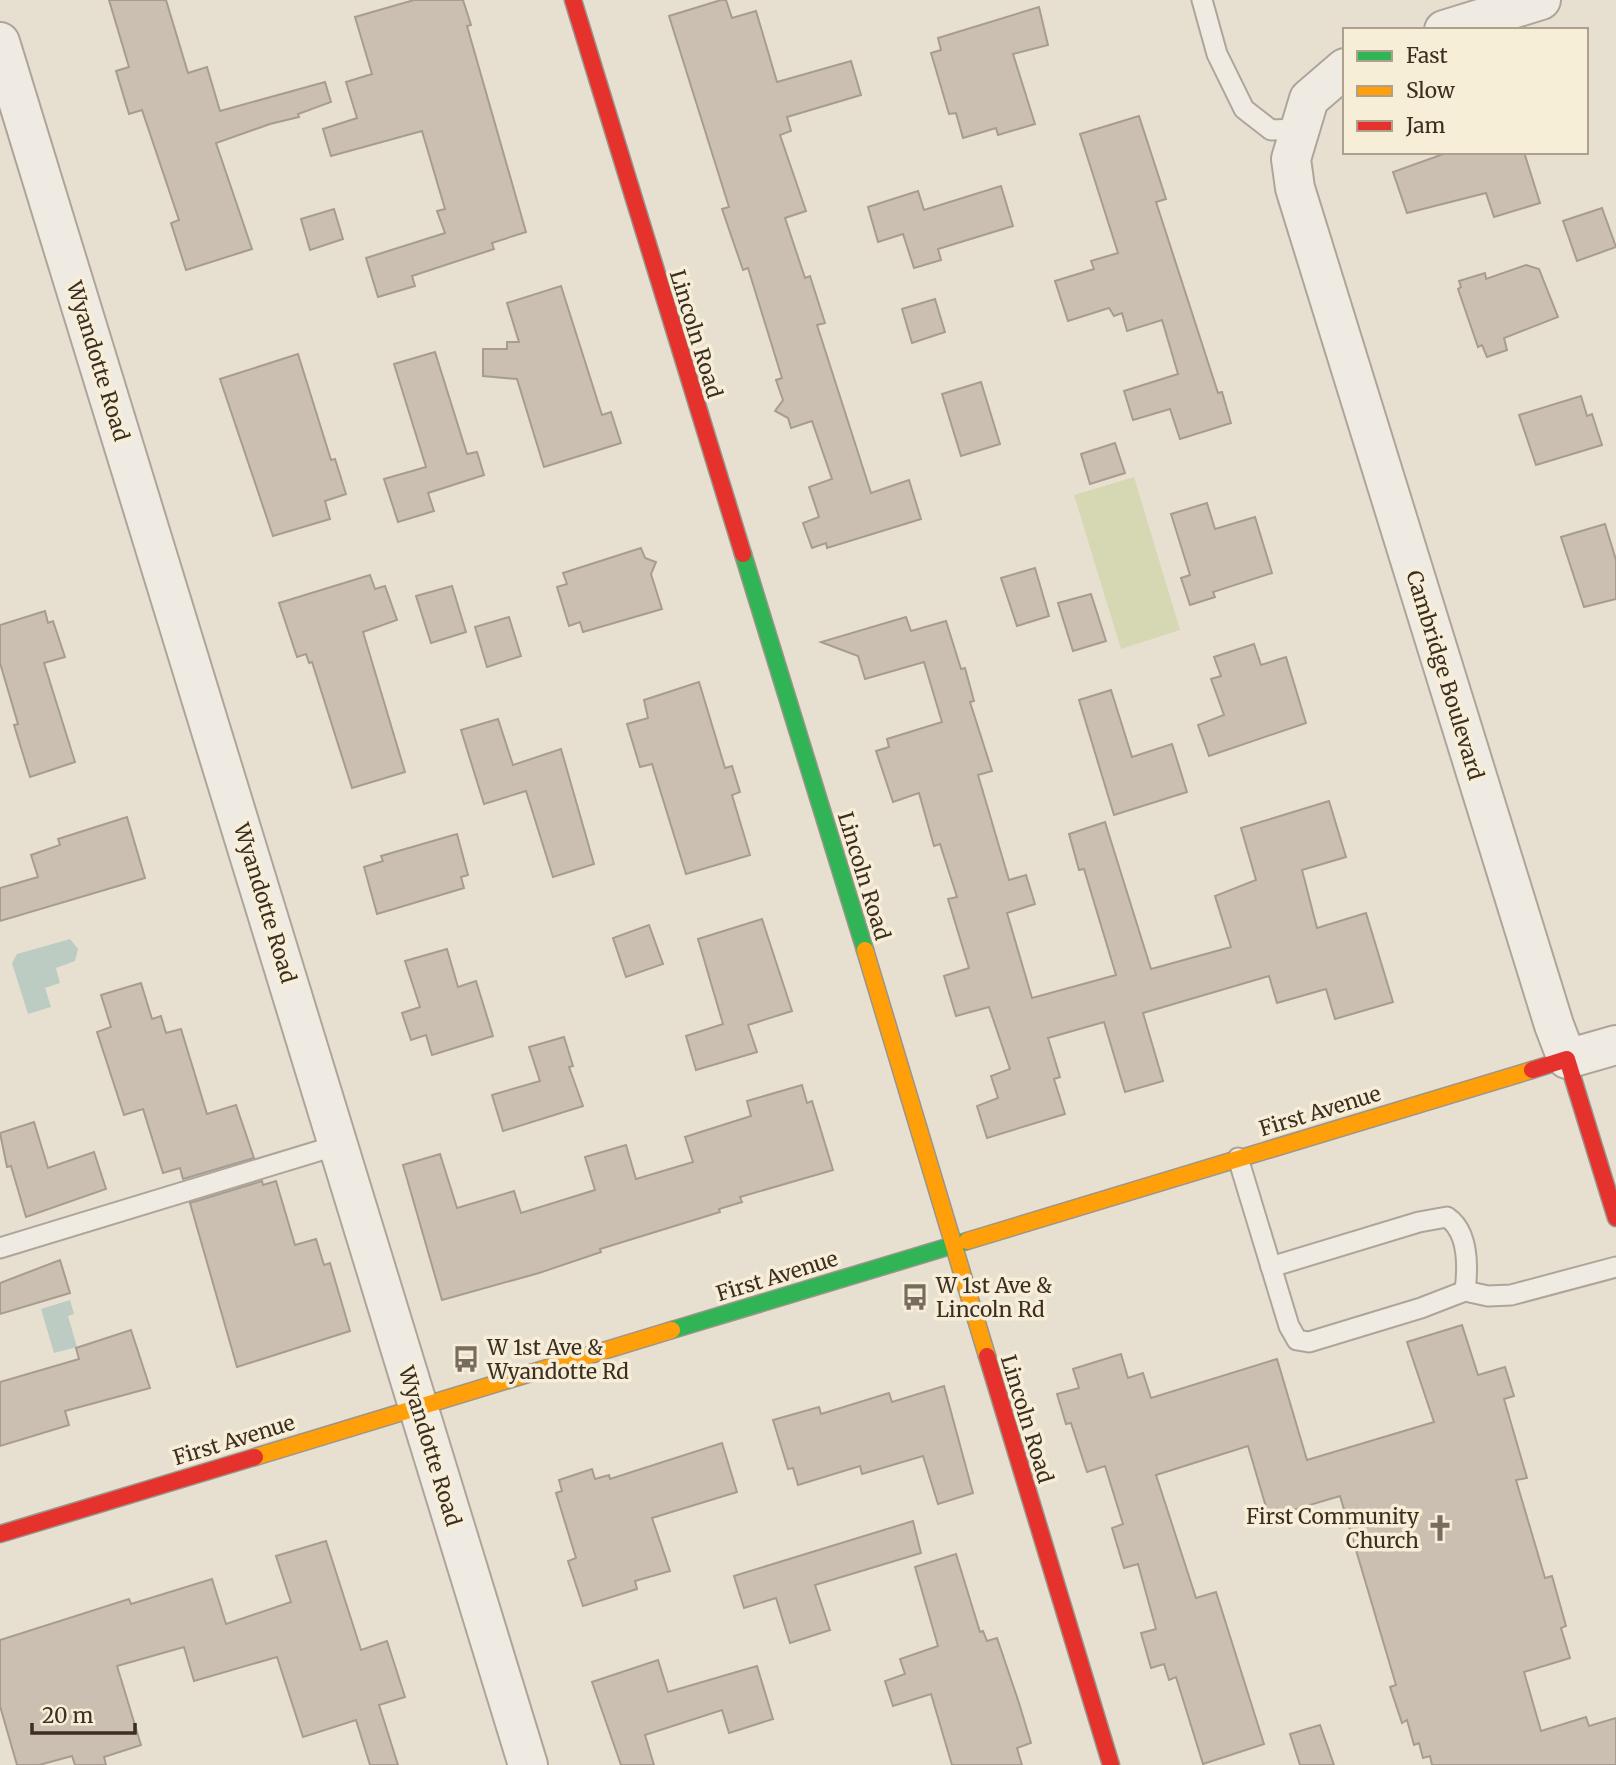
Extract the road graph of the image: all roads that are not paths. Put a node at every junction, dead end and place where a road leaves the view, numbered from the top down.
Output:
1 (572, 0) edge
2 (1202, 0) edge
3 (1541, 0) edge
4 (1450, 28) edge
5 (0, 42) edge
6 (1343, 70) edge
7 (1298, 129) junction
8 (1616, 1045) edge
9 (1567, 1059) junction
10 (338, 1145) junction
11 (1238, 1158) junction
12 (1616, 1218) edge
13 (953, 1243) junction
14 (0, 1248) edge
15 (1270, 1267) junction
16 (1616, 1267) edge
17 (1465, 1291) junction
18 (418, 1407) junction
19 (0, 1534) edge
20 (528, 1765) edge
21 (1111, 1765) edge

1 - 13 street, Lincoln Road
2 - 7 lane
3 - 4 street
5 - 10 street, Wyandotte Road
6 - 7 street, Cambridge Boulevard
7 - 9 street, Cambridge Boulevard
8 - 9 street
9 - 11 street, First Avenue
9 - 12 street, Cambridge Boulevard
10 - 14 lane
10 - 18 street, Wyandotte Road
11 - 13 street, First Avenue
11 - 15 lane
13 - 18 street, First Avenue
13 - 21 street, Lincoln Road
15 - 17 lane
15 - 17 lane
16 - 17 lane
18 - 19 street, First Avenue
18 - 20 street, Wyandotte Road

